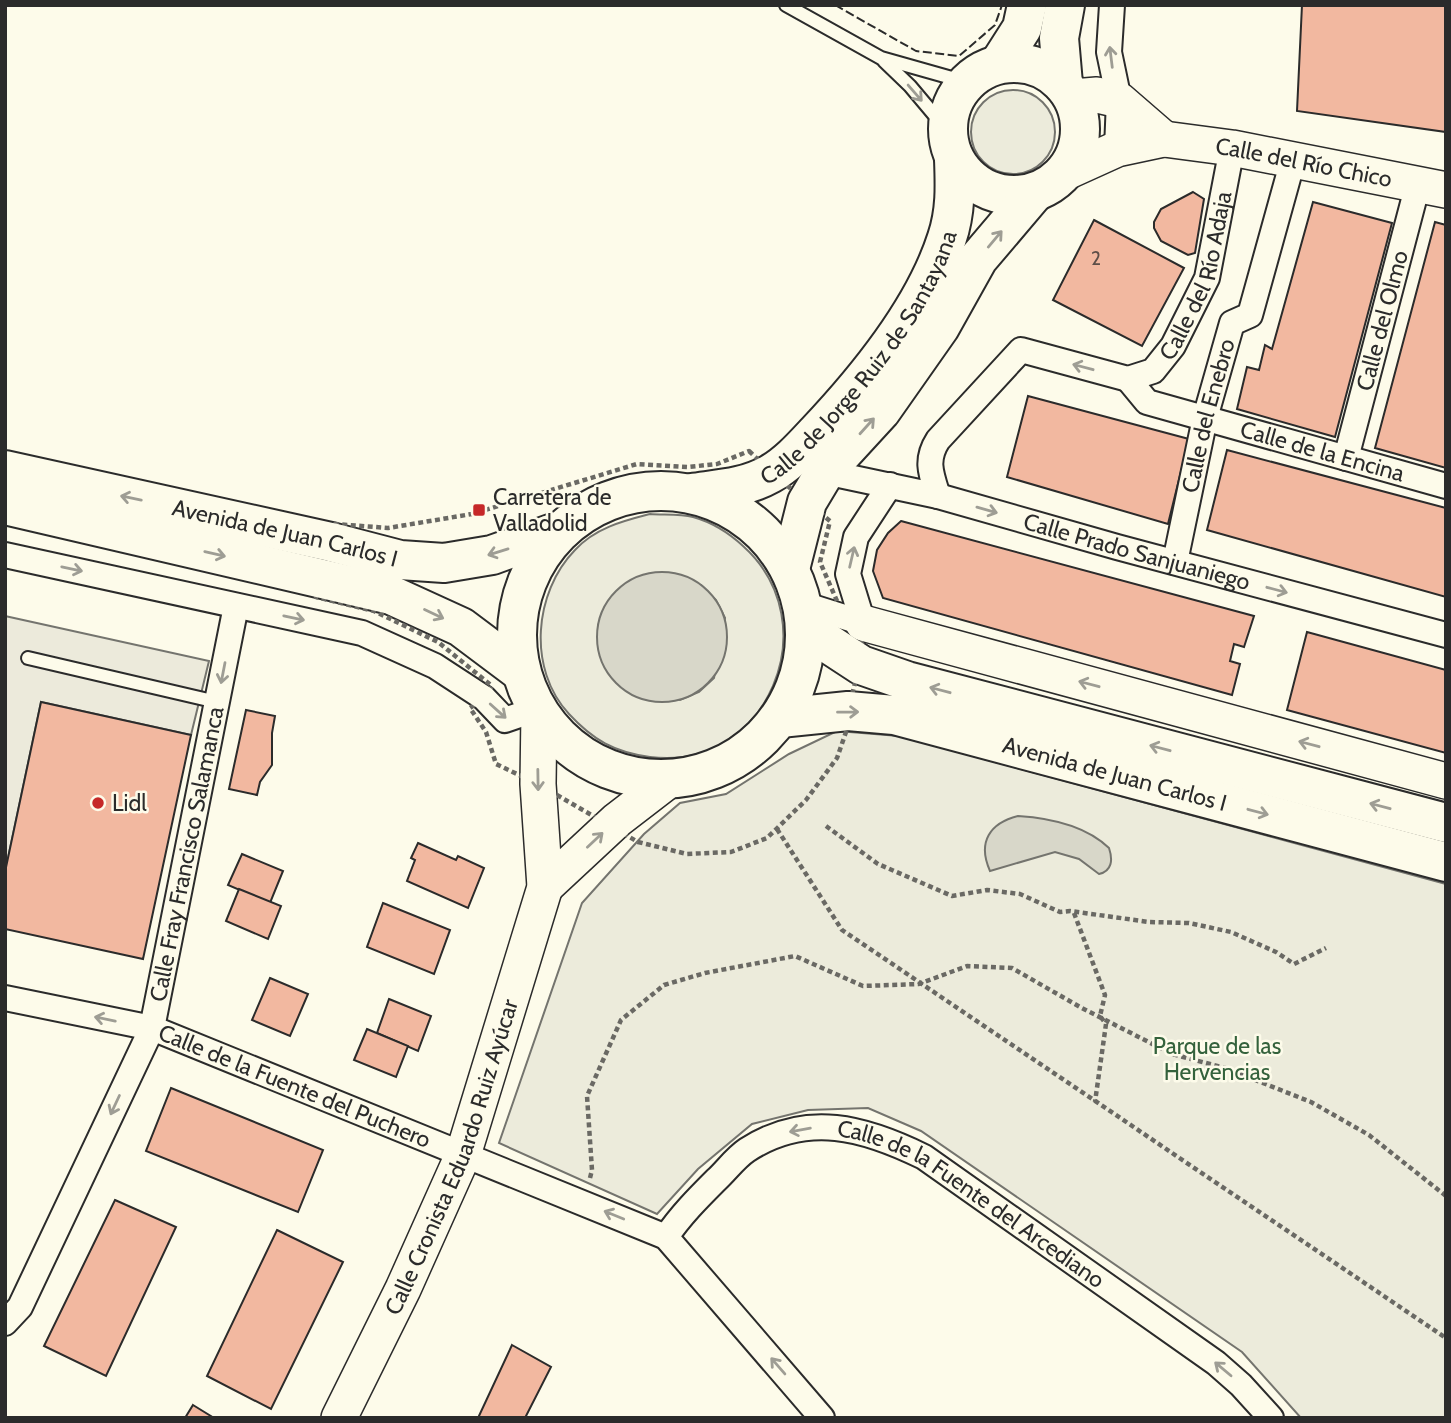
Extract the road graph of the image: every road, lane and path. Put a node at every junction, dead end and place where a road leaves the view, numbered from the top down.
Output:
1 (786, 5) edge
2 (1027, 5) edge
3 (1065, 5) edge
4 (1112, 5) edge
5 (881, 58) junction
6 (999, 64) junction
7 (966, 82) junction
8 (1068, 90) junction
9 (1119, 100) junction
10 (1164, 139) junction
11 (950, 144) junction
12 (1232, 148) junction
13 (1117, 149) junction
14 (1293, 160) junction
15 (1049, 183) junction
16 (1432, 187) edge
17 (1128, 379) junction
18 (1205, 418) junction
19 (1346, 458) junction
20 (5, 470) edge
21 (772, 473) junction
22 (890, 485) junction
23 (1446, 486) edge
24 (816, 487) junction
25 (690, 494) junction
26 (938, 496) junction
27 (5, 505) edge
28 (562, 530) junction
29 (331, 542) junction
30 (5, 555) edge
31 (1175, 562) junction
32 (321, 578) junction
33 (799, 600) junction
34 (236, 606) junction
35 (853, 620) junction
36 (1446, 635) edge
37 (28, 658) dead end
38 (861, 665) junction
39 (522, 672) junction
40 (484, 698) junction
41 (217, 702) junction
42 (848, 710) junction
43 (538, 711) junction
44 (780, 718) junction
45 (669, 780) junction
46 (1446, 781) edge
47 (538, 784) junction
48 (1446, 823) edge
49 (611, 826) junction
50 (826, 826) dead end
51 (777, 829) junction
52 (1446, 862) edge
53 (545, 887) junction
54 (1074, 912) junction
55 (1326, 948) dead end
56 (919, 984) junction
57 (5, 998) edge
58 (1100, 1016) junction
59 (152, 1028) junction
60 (1095, 1102) junction
61 (463, 1156) junction
62 (1446, 1196) edge
63 (582, 1203) junction
64 (667, 1237) junction
65 (5, 1323) edge
66 (1446, 1338) edge
67 (339, 1418) edge
68 (822, 1418) edge
69 (1271, 1418) edge

1 - 5 lane
2 - 6 highway
3 - 8 highway, Calle de Jorge Ruiz de Santayana
9 -> 4 street
5 - 7 lane
5 -> 11 lane
6 - 7 highway
6 - 8 highway
7 - 11 highway, Calle de Jorge Ruiz de Santayana
8 - 9 street
8 - 15 highway, Calle de Jorge Ruiz de Santayana
9 - 10 street
9 - 13 street
10 - 12 street, Calle del Río Chico
10 - 13 street, Calle del Río Chico
11 - 15 highway
11 - 21 highway, Calle de Jorge Ruiz de Santayana
12 - 14 street, Calle del Río Chico
12 - 17 street, Calle del Río Adaja
13 - 15 street, Calle del Río Chico
14 - 16 street, Calle del Río Chico
14 - 18 street, Calle del Enebro
24 -> 15 highway, Calle de Jorge Ruiz de Santayana
16 - 19 street, Calle del Olmo
17 - 18 street, Calle de la Encina
17 -> 26 street
18 - 19 street, Calle de la Encina
18 - 31 street, Calle del Enebro
19 - 23 street, Calle de la Encina
29 -> 20 highway, Avenida de Juan Carlos I
21 - 24 path
21 - 25 highway, Calle de Jorge Ruiz de Santayana
21 - 29 path
22 - 24 street, Calle Prado Sanjuaniego
22 - 26 street, Calle Prado Sanjuaniego
35 -> 22 street
24 - 33 highway, Calle de Jorge Ruiz de Santayana
24 - 35 path
25 - 28 highway
25 - 33 highway
26 -> 31 street, Calle Prado Sanjuaniego
27 -> 32 highway, Avenida de Juan Carlos I
28 -> 29 highway, Avenida de Juan Carlos I
28 - 39 highway, Calle de Jorge Ruiz de Santayana
29 - 32 path
30 -> 34 street
31 -> 36 street, Calle Prado Sanjuaniego
32 -> 39 highway, Avenida de Juan Carlos I
32 - 40 path
33 - 35 street
33 - 38 highway, Avenida de Juan Carlos I
33 - 44 highway, Calle de Jorge Ruiz de Santayana
34 -> 40 street
34 -> 41 street, Calle Fray Francisco Salamanca
35 - 38 path
46 -> 35 street
37 - 41 lane
38 - 42 path
48 -> 38 highway, Avenida de Juan Carlos I
39 - 43 highway, Calle de Jorge Ruiz de Santayana
40 -> 43 street
40 - 47 path
41 - 59 street, Calle Fray Francisco Salamanca
42 - 44 highway, Avenida de Juan Carlos I
42 - 51 path
42 -> 52 highway, Avenida de Juan Carlos I
43 - 45 highway, Calle de Jorge Ruiz de Santayana
43 -> 47 street, Calle Cronista Eduardo Ruiz Ayúcar
44 - 45 highway, Calle de Jorge Ruiz de Santayana
45 - 49 street
47 - 49 path
47 - 53 street, Calle Cronista Eduardo Ruiz Ayúcar
49 - 51 path
53 -> 49 street
50 - 54 path
51 - 56 path
53 - 61 street, Calle Cronista Eduardo Ruiz Ayúcar
54 - 55 path
54 - 58 path
56 - 58 path
56 - 60 path
56 - 63 path
59 -> 57 street, Calle de la Fuente del Puchero
58 - 60 path
58 - 62 path
59 - 61 street, Calle de la Fuente del Puchero
59 -> 65 street, Calle Fray Francisco Salamanca
60 - 66 path
61 - 63 street, Calle de la Fuente del Puchero
61 - 67 street, Calle Cronista Eduardo Ruiz Ayúcar
64 -> 63 street, Calle de la Fuente del Puchero
68 -> 64 street, Calle de la Fuente del Puchero
69 -> 64 street, Calle de la Fuente del Arcediano

